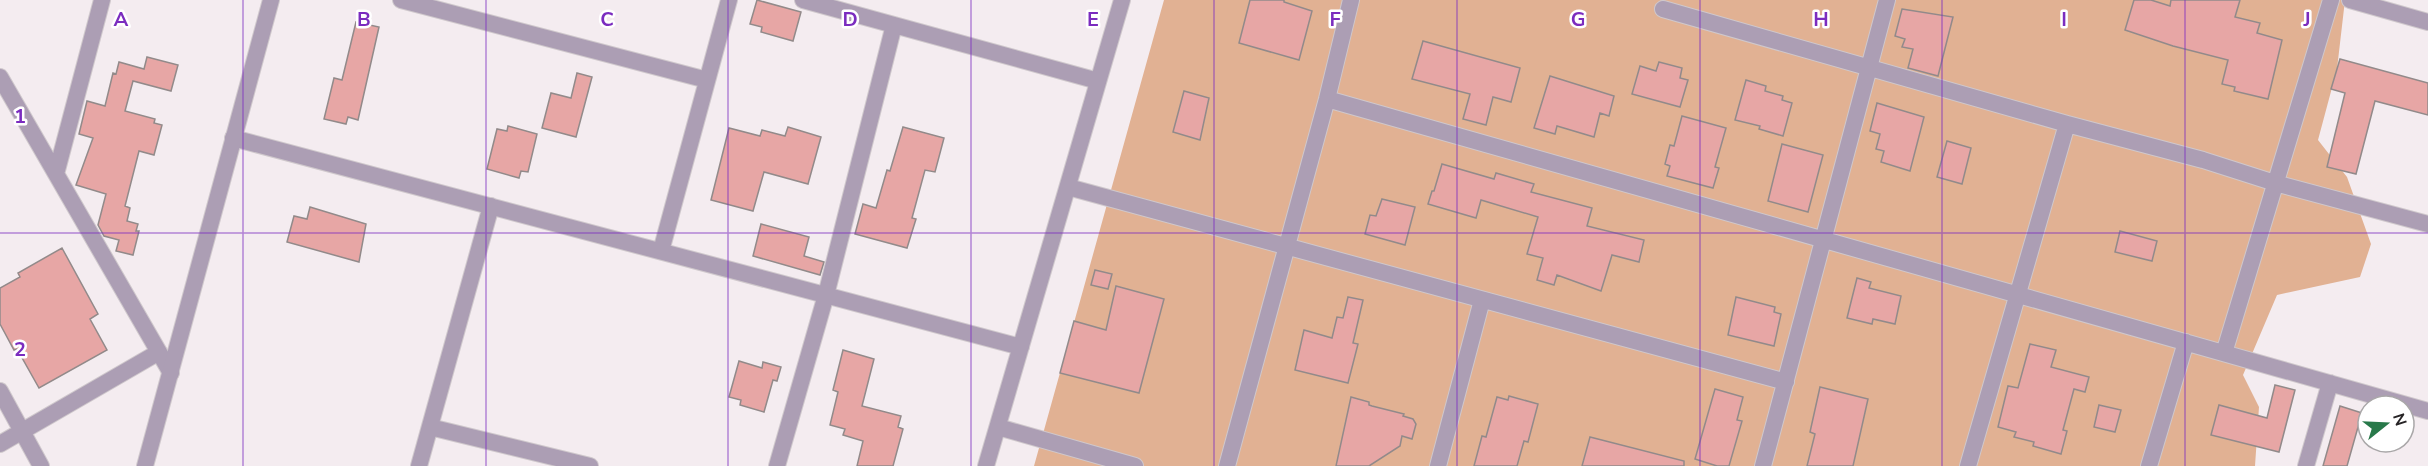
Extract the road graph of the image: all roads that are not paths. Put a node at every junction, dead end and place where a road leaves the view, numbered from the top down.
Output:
1 (102, 0) edge
2 (271, 0) edge
3 (401, 0) edge
4 (729, 0) edge
5 (803, 0) edge
6 (1122, 0) edge
7 (1351, 0) edge
8 (1887, 0) edge
9 (2331, 0) edge
10 (2349, 0) edge
11 (1663, 9) dead end
12 (2428, 22) edge
13 (894, 25) junction
14 (1869, 68) junction
15 (0, 77) edge
16 (707, 81) junction
17 (1098, 81) junction
18 (1327, 99) junction
19 (2067, 124) junction
20 (233, 138) junction
21 (56, 174) junction
22 (2276, 183) junction
23 (1068, 187) junction
24 (491, 206) junction
25 (2428, 224) edge
26 (1823, 240) junction
27 (1286, 246) junction
28 (661, 251) junction
29 (826, 295) junction
30 (2018, 295) junction
31 (1482, 300) junction
32 (2186, 342) junction
33 (1021, 347) junction
34 (159, 352) junction
35 (2224, 353) junction
36 (171, 373) junction
37 (1786, 382) junction
38 (2330, 383) junction
39 (0, 391) edge
40 (2428, 411) edge
41 (430, 427) junction
42 (998, 427) junction
43 (22, 431) junction
44 (0, 444) edge
45 (41, 466) edge
46 (145, 466) edge
47 (419, 466) edge
48 (590, 466) edge
49 (777, 466) edge
50 (987, 466) edge
51 (1135, 466) edge
52 (1227, 466) edge
53 (1438, 466) edge
54 (1763, 466) edge
55 (1970, 466) edge
56 (2149, 466) edge
57 (2306, 466) edge

1 - 21 street
2 - 20 street
3 - 16 street
4 - 16 street
5 - 13 street
6 - 17 street
7 - 18 street
8 - 14 street
9 - 22 street
10 - 12 street
11 - 14 street
13 - 17 street
13 - 29 street
14 - 19 street
14 - 26 street
15 - 21 street
16 - 28 street
17 - 23 street
18 - 26 street
18 - 27 street
19 - 22 street
19 - 30 street
20 - 24 street
20 - 36 street
21 - 34 street
22 - 25 street
22 - 35 street
23 - 27 street
23 - 33 street
24 - 28 street
24 - 41 street
26 - 30 street
26 - 37 street
27 - 31 street
27 - 52 street
28 - 29 street
29 - 33 street
29 - 49 street
30 - 32 street
30 - 55 street
31 - 37 street
31 - 53 street
32 - 35 street
32 - 56 street
33 - 42 street
34 - 36 street
34 - 43 street
35 - 38 street
36 - 46 street
37 - 54 street
38 - 40 street
38 - 57 street
39 - 43 street
41 - 47 street
41 - 48 street
42 - 50 street
42 - 51 street
43 - 44 street
43 - 45 street

